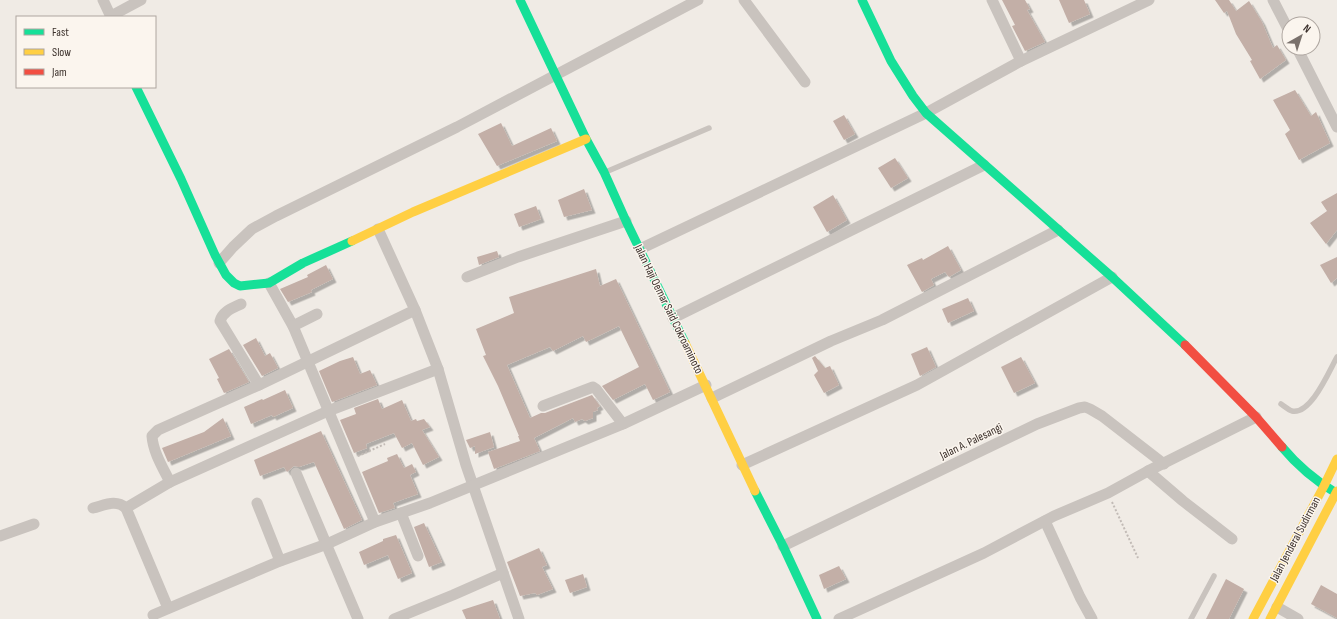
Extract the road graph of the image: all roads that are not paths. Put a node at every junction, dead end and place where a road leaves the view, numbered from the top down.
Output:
1 (102, 0) edge
2 (141, 0) edge
3 (520, 0) edge
4 (698, 0) edge
5 (744, 0) edge
6 (862, 0) edge
7 (992, 0) edge
8 (1149, 0) edge
9 (1273, 0) edge
10 (111, 16) edge
11 (1281, 16) edge
12 (1301, 56) edge
13 (1021, 61) junction
14 (556, 74) junction
15 (805, 82) dead end
16 (136, 88) edge
17 (926, 113) junction
18 (1337, 127) edge
19 (709, 128) dead end
20 (586, 139) junction
21 (984, 165) junction
22 (604, 172) junction
23 (626, 221) junction
24 (378, 229) junction
25 (1058, 230) junction
26 (640, 249) junction
27 (219, 263) junction
28 (467, 277) dead end
29 (1112, 278) junction
30 (269, 283) junction
31 (241, 304) dead end
32 (415, 310) junction
33 (317, 314) dead end
34 (673, 318) junction
35 (293, 326) junction
36 (1337, 357) edge
37 (308, 362) junction
38 (438, 369) junction
39 (258, 385) junction
40 (706, 385) junction
41 (712, 398) junction
42 (1281, 404) dead end
43 (543, 406) dead end
44 (328, 411) junction
45 (1256, 417) junction
46 (623, 424) junction
47 (1337, 459) edge
48 (1164, 464) junction
49 (742, 465) junction
50 (1148, 471) junction
51 (296, 473) dead end
52 (170, 482) junction
53 (473, 485) junction
54 (1324, 486) junction
55 (1336, 492) edge
56 (257, 503) dead end
57 (93, 508) dead end
58 (126, 508) junction
59 (401, 514) junction
60 (1045, 521) junction
61 (375, 522) junction
62 (34, 524) dead end
63 (0, 536) edge
64 (1232, 539) dead end
65 (327, 544) junction
66 (783, 546) junction
67 (418, 556) dead end
68 (280, 561) junction
69 (503, 572) junction
70 (1214, 576) dead end
71 (1277, 607) junction
72 (168, 608) junction
73 (153, 615) dead end
74 (358, 619) edge
75 (394, 619) edge
76 (519, 619) edge
77 (816, 619) edge
78 (839, 619) edge
79 (1092, 619) edge
80 (1191, 619) edge
81 (1253, 619) edge
82 (1270, 619) edge
83 (1298, 619) edge

1 - 10 street
2 - 10 street
3 - 14 main road, Jalan Haji Oemar Said Cokroaminoto
4 - 14 street
5 - 15 street
6 - 17 main road
7 - 13 street
8 - 13 street
9 - 11 street
12 - 18 street
13 - 17 street
14 - 20 main road, Jalan Haji Oemar Said Cokroaminoto
14 - 27 street
16 - 27 main road
17 - 21 main road
17 - 26 street
19 - 22 lane
20 - 22 main road, Jalan Haji Oemar Said Cokroaminoto
20 - 24 main road
21 - 25 main road
21 - 34 street
22 - 23 main road, Jalan Haji Oemar Said Cokroaminoto
23 - 26 main road, Jalan Haji Oemar Said Cokroaminoto
23 - 28 street
24 - 30 main road
24 - 32 street
25 - 29 main road
25 - 41 street
26 - 34 main road, Jalan Haji Oemar Said Cokroaminoto
27 - 30 main road
29 - 45 main road
29 - 49 street
30 - 35 street
31 - 39 street
32 - 37 street
32 - 38 street
33 - 35 street
34 - 40 main road, Jalan Haji Oemar Said Cokroaminoto
35 - 37 street
36 - 42 lane
37 - 39 street
37 - 44 street
38 - 44 street
38 - 53 street
39 - 52 street
40 - 41 main road, Jalan Haji Oemar Said Cokroaminoto
40 - 46 street
41 - 49 main road, Jalan Haji Oemar Said Cokroaminoto
43 - 46 street
44 - 52 street
44 - 61 street
45 - 48 street
45 - 54 main road
46 - 53 street
47 - 54 main road, Jalan Jenderal Sudirman
48 - 50 street
48 - 66 street, Jalan A. Palesangi
49 - 66 main road, Jalan Haji Oemar Said Cokroaminoto
50 - 60 street
50 - 64 street
51 - 65 street
52 - 58 street
53 - 59 street
53 - 69 street
54 - 55 main road
54 - 81 main road, Jalan Jenderal Sudirman
55 - 71 main road
56 - 68 street
57 - 58 street
58 - 72 street
59 - 61 street
59 - 67 street
60 - 78 street
60 - 79 street
61 - 65 street
62 - 63 street
65 - 68 street
65 - 74 street
66 - 77 main road, Jalan Haji Oemar Said Cokroaminoto
68 - 72 street
69 - 75 street
69 - 76 street
70 - 80 lane
71 - 82 main road
71 - 83 street
72 - 73 street

